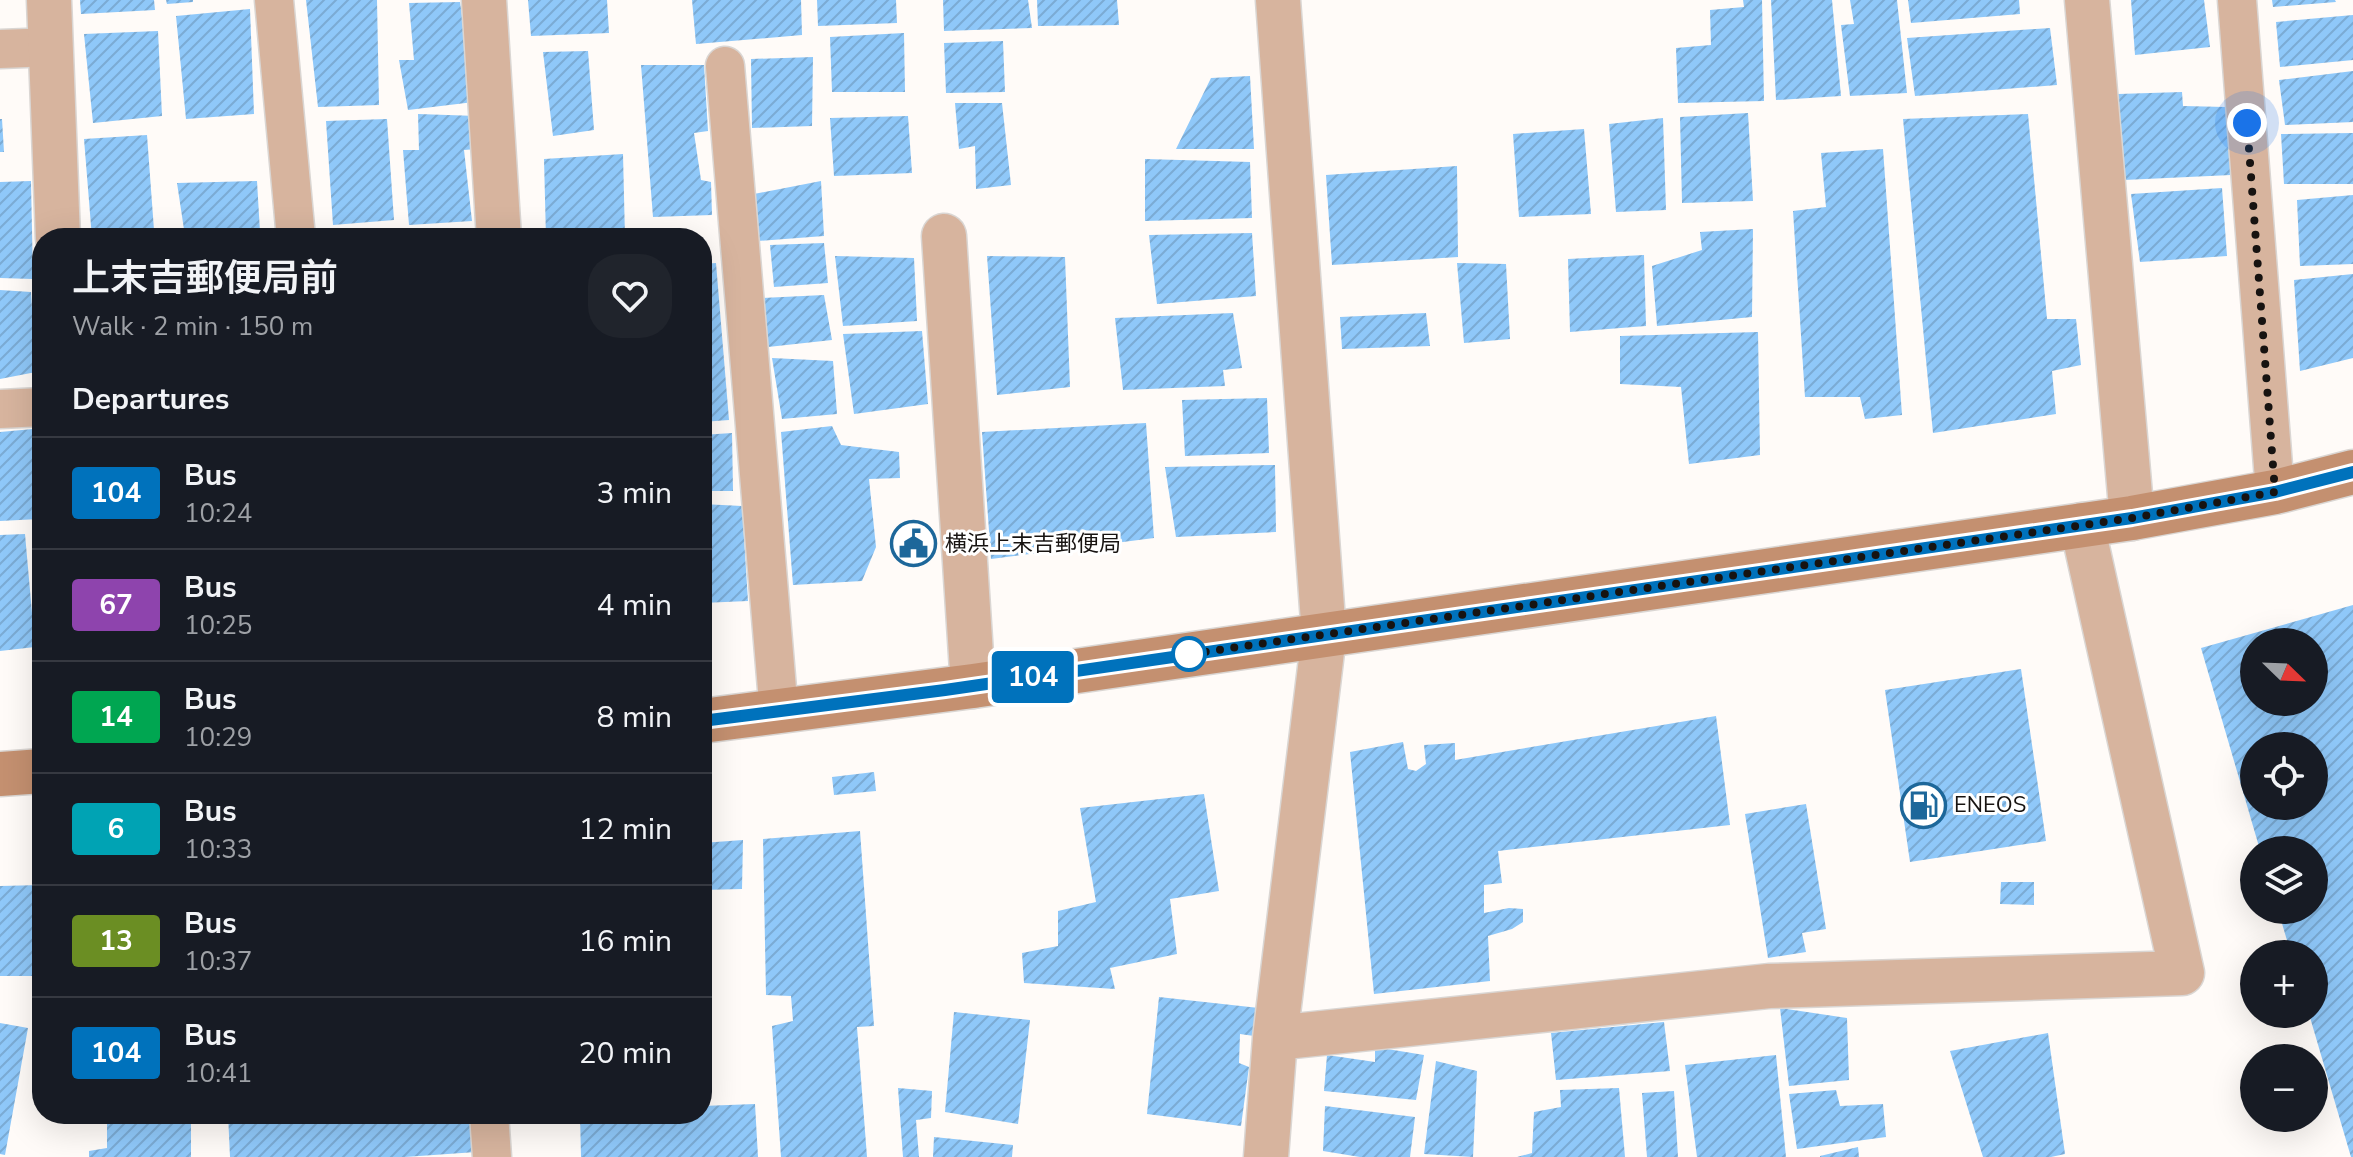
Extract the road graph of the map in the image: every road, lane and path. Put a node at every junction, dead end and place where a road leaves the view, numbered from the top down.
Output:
1 (49, 0) edge
2 (274, 0) edge
3 (484, 0) edge
4 (1278, 0) edge
5 (2087, 0) edge
6 (2237, 0) edge
7 (52, 47) junction
8 (0, 49) edge
9 (725, 66) dead end
10 (58, 228) edge
11 (295, 228) edge
12 (498, 228) edge
13 (944, 236) dead end
14 (32, 407) edge
15 (0, 409) edge
16 (2353, 472) edge
17 (2275, 492) junction
18 (2132, 518) junction
19 (2082, 525) junction
20 (1324, 635) junction
21 (973, 686) junction
22 (779, 713) junction
23 (712, 720) edge
24 (32, 772) edge
25 (0, 774) edge
26 (1275, 1038) junction
27 (490, 1124) edge
28 (492, 1157) edge
29 (1266, 1157) edge

1 - 7 street
2 - 11 lane
3 - 12 street
4 - 20 street
5 - 18 street
6 - 17 lane
7 - 8 lane
7 - 10 street
9 - 22 lane
13 - 21 street
14 - 15 lane
16 - 17 street
17 - 18 street
18 - 19 street
19 - 20 street
19 - 26 street
20 - 21 street
20 - 26 street
21 - 22 street
22 - 23 street
24 - 25 street
26 - 29 street
27 - 28 lane

